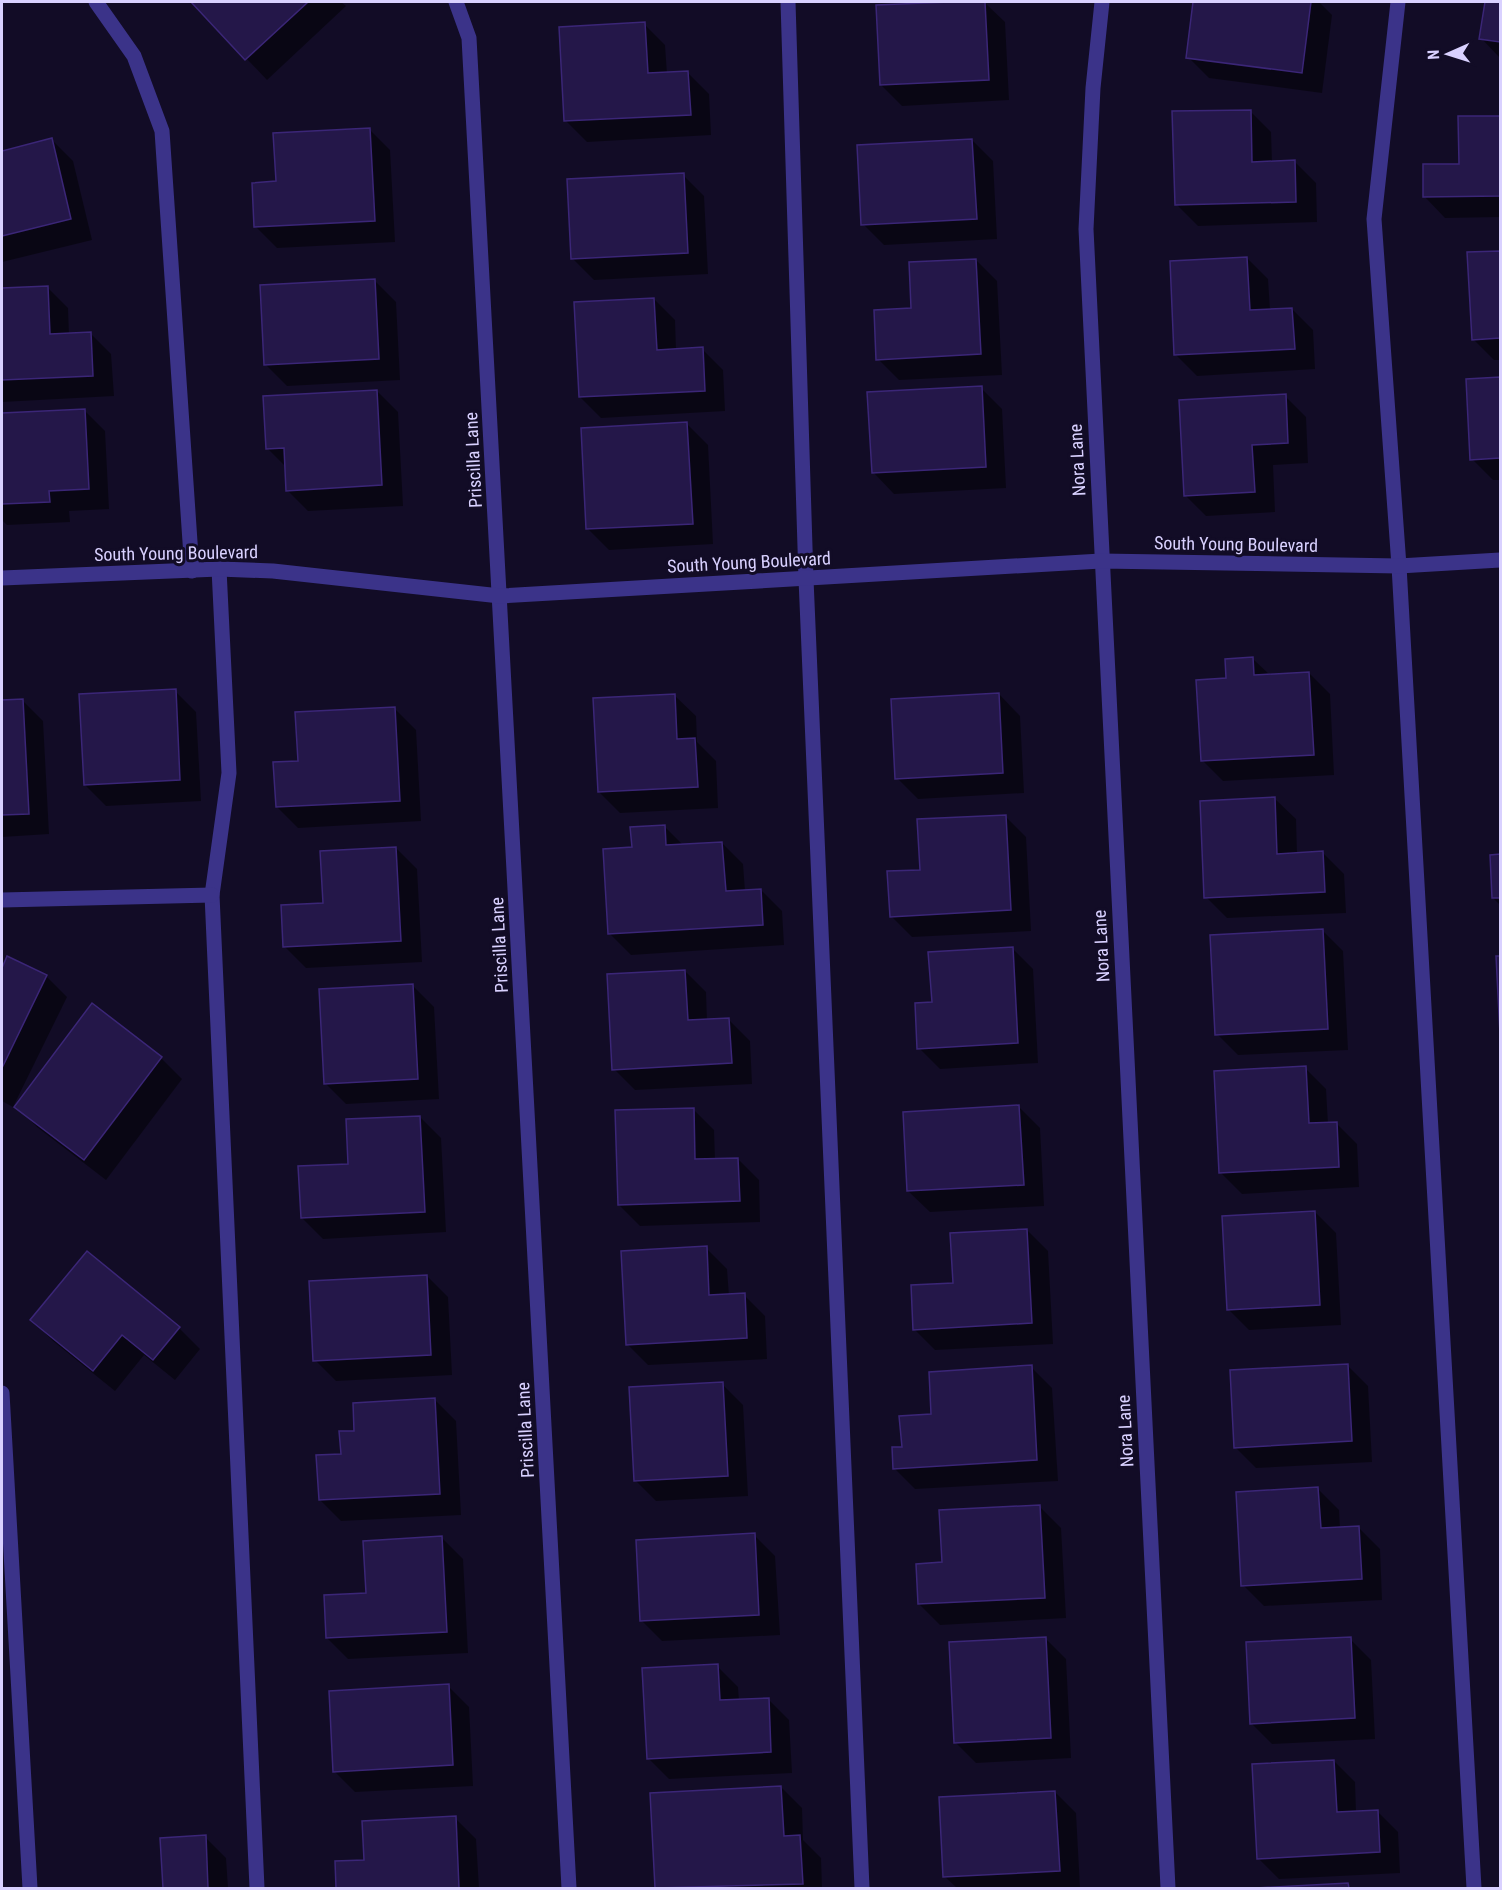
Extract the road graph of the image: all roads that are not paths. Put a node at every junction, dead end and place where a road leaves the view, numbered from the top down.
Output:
1 (96, 2) edge
2 (456, 2) edge
3 (788, 2) edge
4 (1102, 2) edge
5 (1398, 2) edge
6 (1500, 560) edge
7 (1101, 561) junction
8 (1398, 566) junction
9 (219, 569) junction
10 (192, 571) junction
11 (2, 578) edge
12 (806, 579) junction
13 (500, 596) junction
14 (212, 895) junction
15 (2, 900) edge
16 (2, 1393) edge
17 (30, 1888) edge
18 (256, 1888) edge
19 (569, 1888) edge
20 (862, 1888) edge
21 (1168, 1888) edge
22 (1474, 1888) edge

1 - 10 street
2 - 13 street, Priscilla Lane
3 - 12 street
4 - 7 street, Nora Lane
5 - 8 street
6 - 8 street, South Young Boulevard
7 - 8 street, South Young Boulevard
7 - 12 street, South Young Boulevard
7 - 21 street, Nora Lane
8 - 22 street
9 - 10 street, South Young Boulevard
9 - 13 street, South Young Boulevard
9 - 14 street
10 - 11 street, South Young Boulevard
12 - 13 street, South Young Boulevard
12 - 20 street
13 - 19 street, Priscilla Lane
14 - 15 street
14 - 18 street
16 - 17 street

